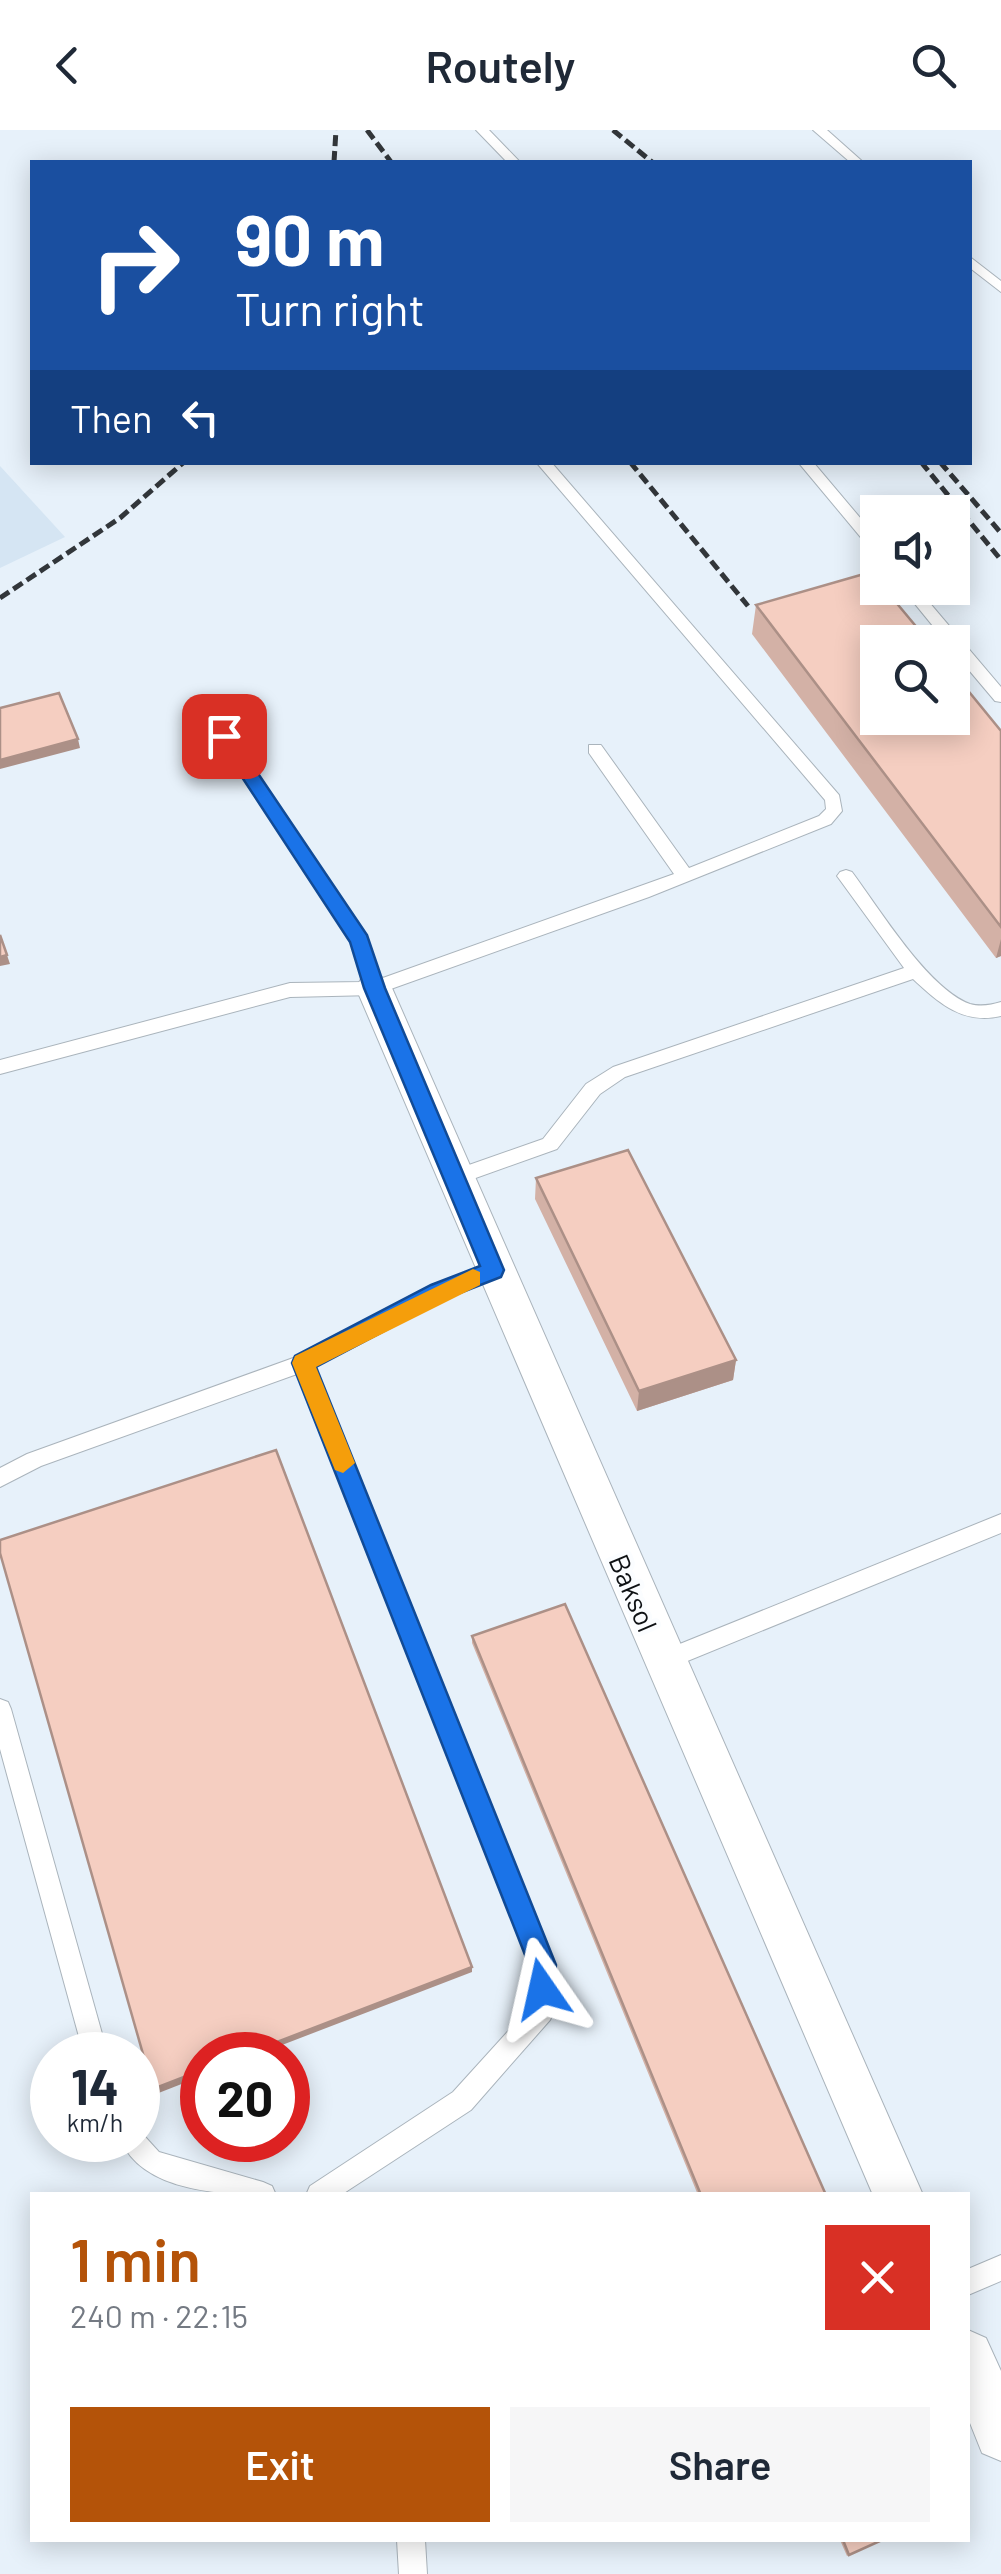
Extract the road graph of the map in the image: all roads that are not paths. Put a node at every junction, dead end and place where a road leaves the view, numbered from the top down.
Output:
1 (482, 130) edge
2 (820, 130) edge
3 (512, 160) edge
4 (855, 160) edge
5 (972, 263) edge
6 (1001, 288) edge
7 (546, 465) edge
8 (807, 465) edge
9 (860, 528) edge
10 (924, 605) edge
11 (1001, 697) edge
12 (204, 707) dead end
13 (596, 750) dead end
14 (686, 876) junction
15 (846, 876) dead end
16 (916, 970) junction
17 (374, 988) junction
18 (1001, 1009) edge
19 (0, 1067) edge
20 (456, 1176) junction
21 (493, 1270) junction
22 (303, 1363) junction
23 (0, 1478) edge
24 (1001, 1523) edge
25 (663, 1661) junction
26 (0, 1709) edge
27 (90, 2032) edge
28 (151, 2162) edge
29 (252, 2192) edge
30 (324, 2192) edge
31 (897, 2192) edge
32 (1001, 2268) edge
33 (970, 2281) edge
34 (970, 2361) edge
35 (1001, 2434) edge
36 (411, 2542) edge
37 (413, 2574) edge

1 - 3 lane
2 - 4 lane
5 - 6 lane
7 - 14 lane
8 - 9 lane
10 - 11 lane
12 - 17 lane
13 - 14 lane
14 - 17 lane
15 - 16 lane
16 - 18 lane
16 - 20 lane
17 - 19 lane
17 - 20 street, Baksol
20 - 21 street, Baksol
21 - 22 lane
21 - 25 street, Baksol
22 - 23 lane
22 - 30 lane
24 - 25 lane
25 - 31 street, Baksol
26 - 27 lane
28 - 29 lane
32 - 33 lane
34 - 35 street
36 - 37 lane

